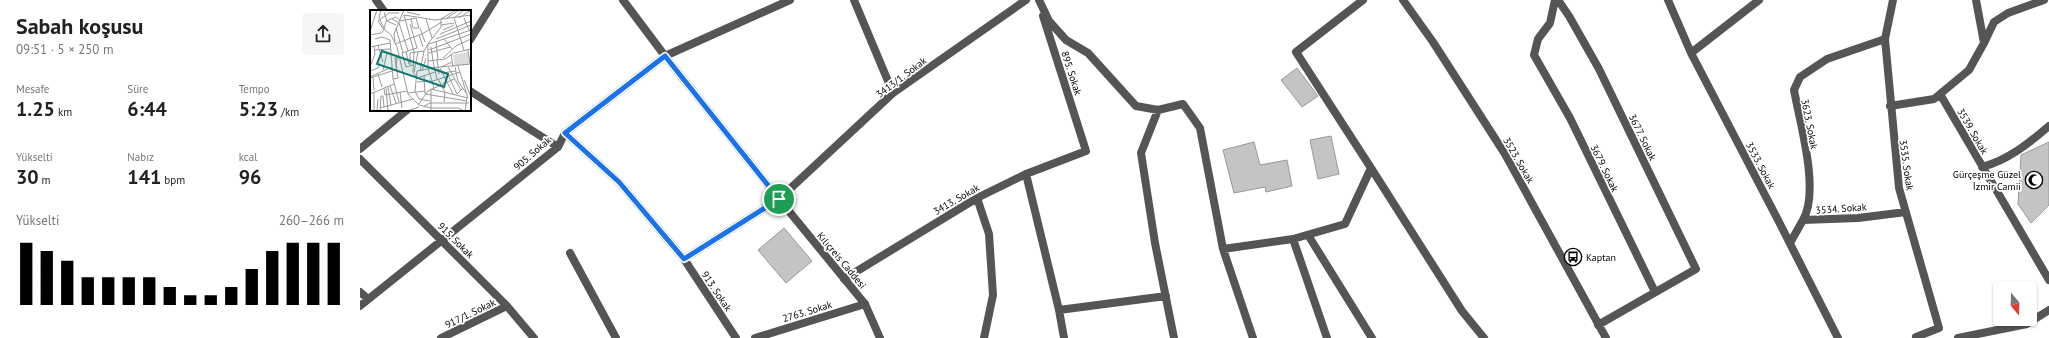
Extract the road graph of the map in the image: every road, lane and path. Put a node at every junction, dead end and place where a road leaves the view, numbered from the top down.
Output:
1 (376, 0) edge
2 (495, 0) edge
3 (623, 0) edge
4 (790, 0) edge
5 (854, 0) edge
6 (1026, 0) edge
7 (1038, 0) edge
8 (1363, 0) edge
9 (1402, 0) edge
10 (1557, 0) edge
11 (1668, 0) edge
12 (1759, 0) edge
13 (1893, 0) edge
14 (1976, 0) edge
15 (2044, 0) edge
16 (383, 10) edge
17 (471, 38) edge
18 (1885, 39) junction
19 (1984, 43) junction
20 (1691, 53) junction
21 (665, 56) junction
22 (471, 92) edge
23 (893, 93) junction
24 (1940, 94) junction
25 (1890, 106) junction
26 (1158, 110) junction
27 (406, 111) edge
28 (2049, 126) edge
29 (565, 133) junction
30 (558, 147) junction
31 (360, 149) edge
32 (1086, 151) joint
33 (360, 159) edge
34 (1982, 167) junction
35 (1371, 168) junction
36 (1026, 174) junction
37 (976, 198) junction
38 (779, 199) junction
39 (1906, 212) junction
40 (1803, 220) junction
41 (1308, 235) junction
42 (1293, 239) junction
43 (442, 240) junction
44 (1790, 243) junction
45 (1223, 250) junction
46 (570, 253) dead end
47 (684, 259) junction
48 (844, 279) junction
49 (2049, 280) edge
50 (360, 292) edge
51 (1655, 292) junction
52 (1166, 296) junction
53 (368, 299) junction
54 (865, 304) junction
55 (360, 306) edge
56 (507, 306) junction
57 (1059, 310) junction
58 (2049, 310) edge
59 (1598, 325) junction
60 (441, 338) edge
61 (534, 338) edge
62 (616, 338) edge
63 (736, 338) edge
64 (755, 338) edge
65 (880, 338) edge
66 (984, 338) edge
67 (1064, 338) edge
68 (1174, 338) edge
69 (1253, 338) edge
70 (1327, 338) edge
71 (1372, 338) edge
72 (1484, 338) edge
73 (1606, 338) edge
74 (1838, 338) edge
75 (1916, 338) edge
76 (1958, 338) edge

1 - 16 street
2 - 17 street
3 - 21 street, Kılıçreis Caddesi
4 - 21 street, 905. Sokak
5 - 23 street
6 - 23 street, 3413/1. Sokak
7 - 26 street
7 - 32 street, 895. Sokak
8 - 35 street
9 - 59 street, 3523. Sokak
10 - 51 street, 3679. Sokak
10 - 51 street, 3677. Sokak
11 - 20 street, 3533. Sokak
12 - 20 street
13 - 18 street, 3535. Sokak
14 - 19 street
15 - 19 street
18 - 25 street, 3535. Sokak
18 - 40 street, 3623. Sokak
19 - 24 street
20 - 44 street, 3533. Sokak
21 - 29 street, 905. Sokak
21 - 38 street, Kılıçreis Caddesi
22 - 30 street
23 - 38 street, 3413/1. Sokak
24 - 25 street
24 - 34 street, 3539. Sokak
25 - 39 street, 3535. Sokak
26 - 45 street
26 - 52 street
27 - 31 street
28 - 34 street
29 - 30 street, 905. Sokak
29 - 47 street, 913. Sokak
30 - 43 street, 905. Sokak
32 - 36 street, 3413. Sokak
33 - 43 street, 915. Sokak
34 - 49 street, 3539. Sokak
35 - 41 street
35 - 72 street
36 - 37 street, 3413. Sokak
36 - 57 street
37 - 48 street, 3413. Sokak
37 - 66 street
38 - 47 street, 3413/1. Sokak
38 - 48 street, Kılıçreis Caddesi
39 - 40 street, 3534. Sokak
39 - 75 street, 3535. Sokak
40 - 44 street, 3534. Sokak
41 - 42 street
41 - 71 street
42 - 45 street
42 - 70 street
43 - 53 street, 905. Sokak
43 - 56 street, 915. Sokak
44 - 74 street, 3533. Sokak
45 - 69 street
46 - 62 street
47 - 63 street, 913. Sokak
48 - 54 street, Kılıçreis Caddesi
50 - 53 street
51 - 59 street
52 - 57 street
52 - 68 street
53 - 55 street, 905. Sokak
54 - 64 street, 2763. Sokak
54 - 65 street, Kılıçreis Caddesi
56 - 60 street, 917/1. Sokak
56 - 61 street, 915. Sokak
57 - 67 street
58 - 76 street
59 - 73 street, 3523. Sokak

